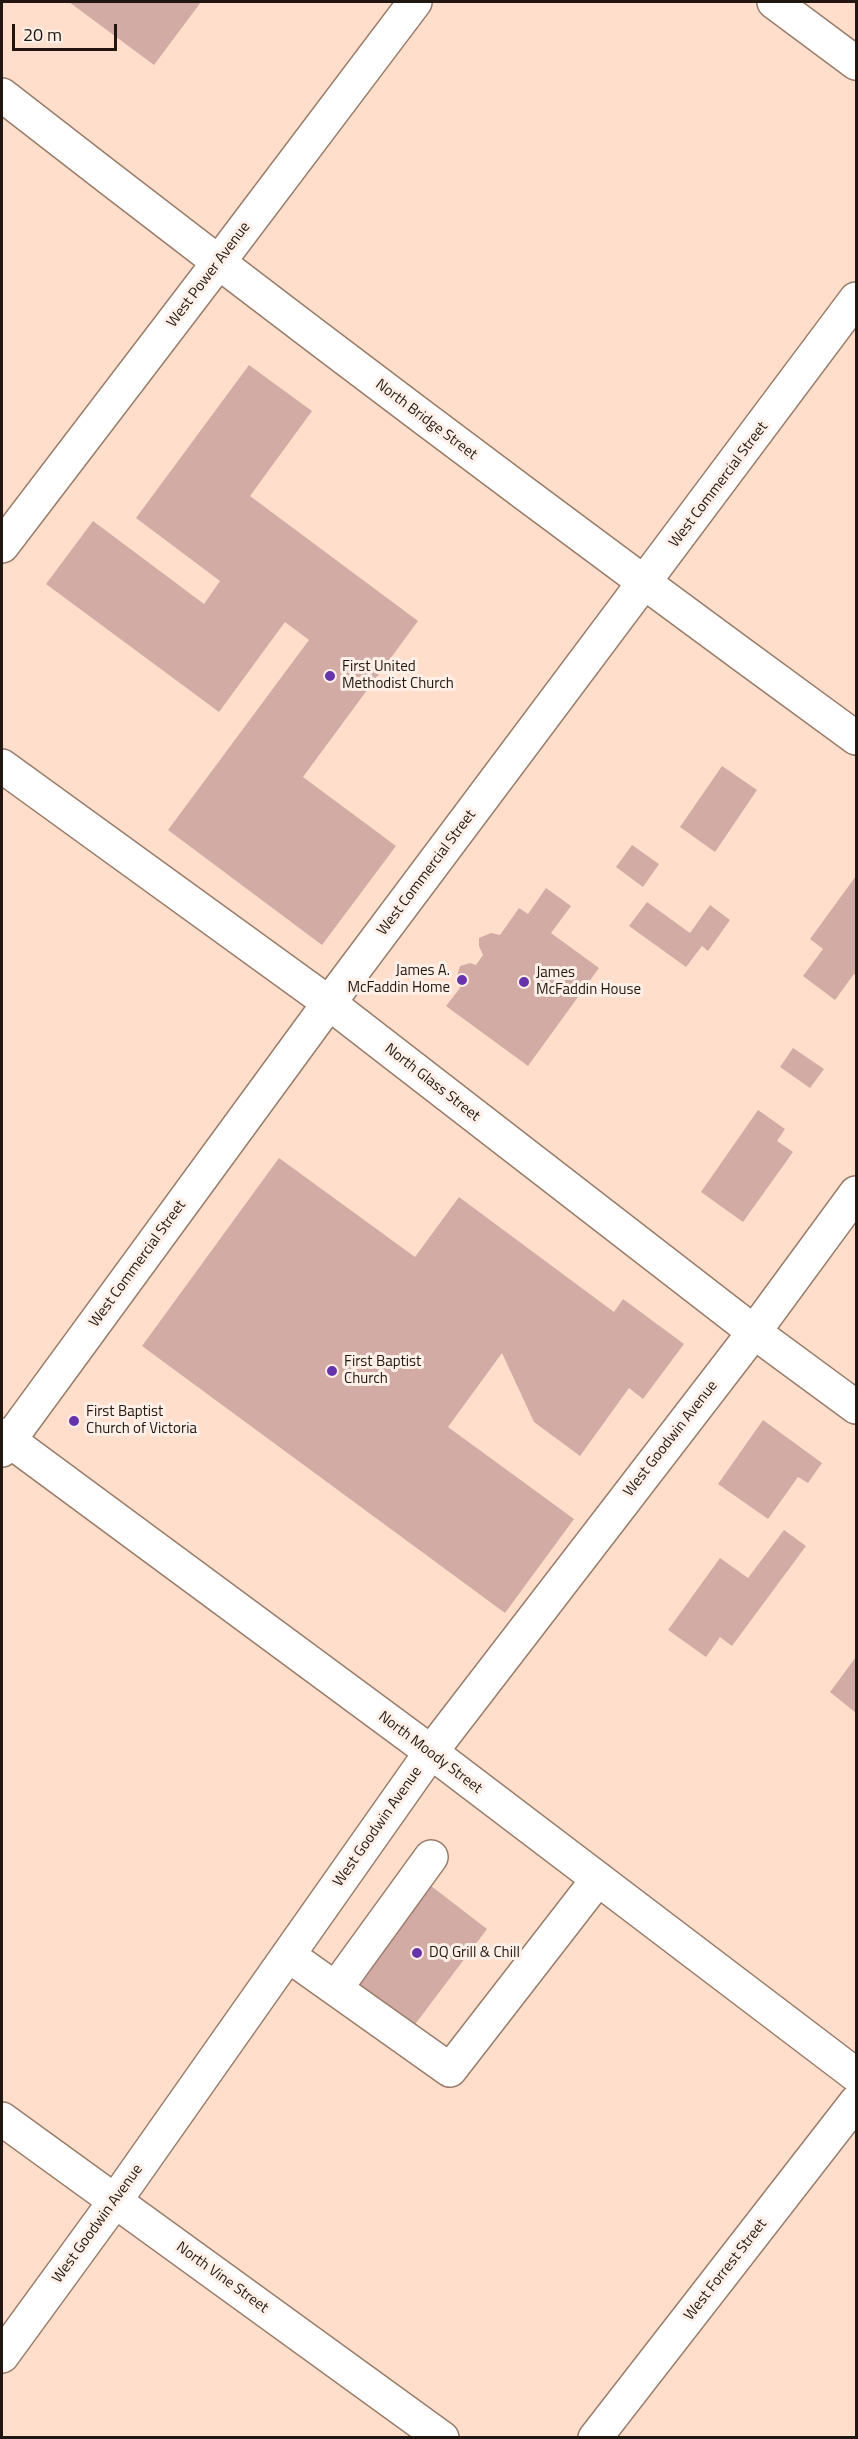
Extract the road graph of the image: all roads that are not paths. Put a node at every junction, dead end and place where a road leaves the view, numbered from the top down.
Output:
1 (415, 2) edge
2 (774, 2) edge
3 (856, 63) edge
4 (2, 95) edge
5 (218, 263) junction
6 (856, 299) edge
7 (2, 546) edge
8 (645, 584) junction
9 (856, 738) edge
10 (2, 766) edge
11 (329, 1003) junction
12 (856, 1193) edge
13 (754, 1332) junction
14 (856, 1407) edge
15 (4, 1442) edge
16 (431, 1752) junction
17 (431, 1857) dead end
18 (598, 1879) junction
19 (288, 1954) junction
20 (336, 1988) junction
21 (856, 2075) edge
22 (856, 2102) edge
23 (2, 2119) edge
24 (115, 2201) junction
25 (2, 2356) edge
26 (442, 2438) edge
27 (595, 2438) edge

1 - 5 street, West Power Avenue
2 - 3 street
4 - 5 street, North Bridge Street
5 - 7 street, West Power Avenue
5 - 8 street, North Bridge Street
6 - 8 street, West Commercial Street
8 - 9 street, North Bridge Street
8 - 11 street, West Commercial Street
10 - 11 street, North Glass Street
11 - 13 street, North Glass Street
11 - 15 street, West Commercial Street
12 - 13 street, West Goodwin Avenue
13 - 14 street, North Glass Street
13 - 16 street, West Goodwin Avenue
15 - 16 street, North Moody Street
16 - 18 street, North Moody Street
16 - 19 street, West Goodwin Avenue
17 - 20 street
18 - 20 street
18 - 21 street, North Moody Street
19 - 20 street
19 - 24 street, West Goodwin Avenue
22 - 27 street, West Forrest Street
23 - 24 street, North Vine Street
24 - 25 street, West Goodwin Avenue
24 - 26 street, North Vine Street

